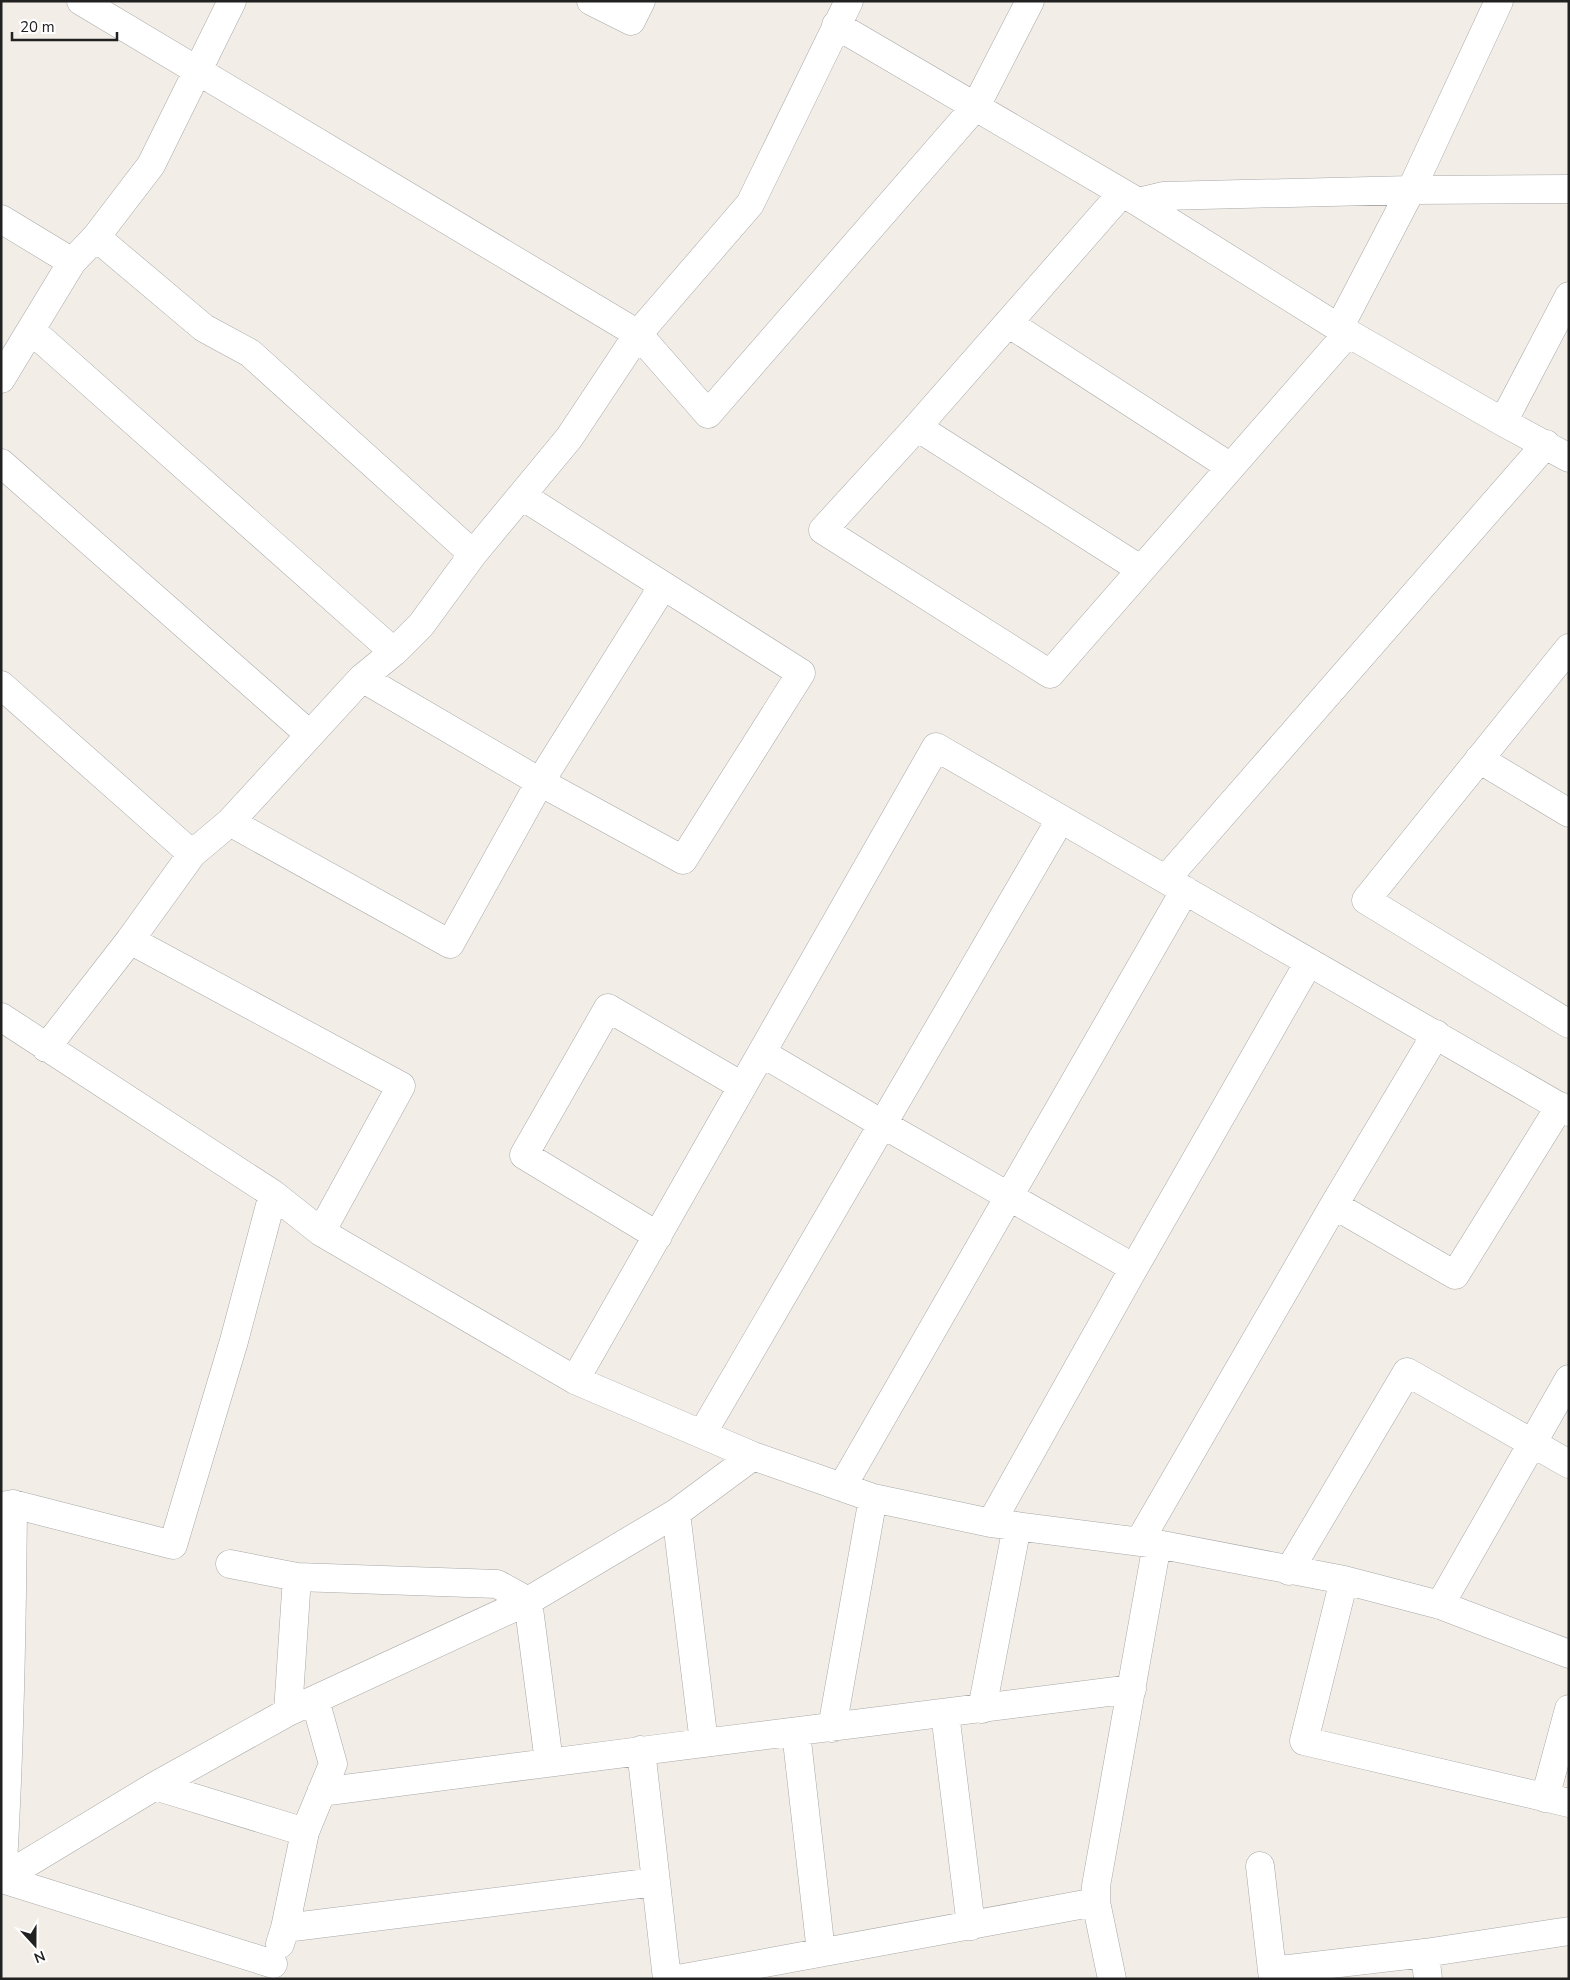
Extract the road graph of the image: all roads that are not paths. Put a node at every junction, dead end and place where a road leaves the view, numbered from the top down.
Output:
1 (81, 1) edge
2 (232, 1) edge
3 (591, 1) edge
4 (640, 1) edge
5 (849, 1) edge
6 (1030, 1) edge
7 (1500, 1) edge
8 (836, 25) junction
9 (197, 72) junction
10 (976, 106) junction
11 (1569, 189) edge
12 (1411, 190) junction
13 (1130, 198) junction
14 (1, 219) edge
15 (96, 237) junction
16 (72, 262) junction
17 (1569, 296) edge
18 (1008, 323) junction
19 (31, 330) junction
20 (1343, 330) junction
21 (638, 334) junction
22 (1, 379) edge
23 (1503, 422) junction
24 (917, 427) junction
25 (1558, 451) edge
26 (1, 463) edge
27 (1229, 466) junction
28 (522, 496) junction
29 (473, 554) junction
30 (1140, 569) junction
31 (663, 586) junction
32 (1569, 648) edge
33 (394, 652) junction
34 (362, 678) junction
35 (1, 685) edge
36 (309, 734) junction
37 (1478, 759) junction
38 (540, 782) junction
39 (1569, 813) edge
40 (1060, 820) junction
41 (230, 822) junction
42 (192, 854) junction
43 (1175, 884) junction
44 (130, 940) junction
45 (1309, 962) junction
46 (1, 1017) edge
47 (1569, 1024) edge
48 (1436, 1034) junction
49 (46, 1048) junction
50 (762, 1053) junction
51 (742, 1086) junction
52 (1564, 1109) edge
53 (884, 1125) junction
54 (272, 1194) junction
55 (1009, 1196) junction
56 (1334, 1205) junction
57 (321, 1232) junction
58 (658, 1236) junction
59 (1134, 1268) junction
60 (1569, 1379) edge
61 (575, 1380) junction
62 (702, 1434) junction
63 (1532, 1443) junction
64 (753, 1456) junction
65 (1569, 1464) edge
66 (842, 1487) junction
67 (873, 1498) junction
68 (7, 1505) edge
69 (676, 1513) junction
70 (1004, 1524) junction
71 (1148, 1543) junction
72 (230, 1564) dead end
73 (1290, 1571) junction
74 (297, 1577) junction
75 (1344, 1580) junction
76 (528, 1601) junction
77 (1440, 1605) junction
78 (6, 1652) edge
79 (1569, 1654) edge
80 (1132, 1690) junction
81 (315, 1700) junction
82 (982, 1709) junction
83 (1569, 1709) edge
84 (288, 1712) junction
85 (945, 1713) junction
86 (832, 1728) junction
87 (796, 1732) junction
88 (704, 1743) junction
89 (641, 1750) junction
90 (549, 1762) junction
91 (155, 1786) junction
92 (321, 1792) junction
93 (1557, 1800) edge
94 (4, 1803) edge
95 (305, 1832) junction
96 (1260, 1866) dead end
97 (2, 1879) edge
98 (655, 1882) junction
99 (1096, 1902) junction
100 (971, 1926) junction
101 (285, 1928) junction
102 (1569, 1931) edge
103 (821, 1952) junction
104 (1426, 1966) edge
105 (272, 1971) edge
106 (1272, 1975) edge
107 (667, 1979) edge
108 (678, 1979) edge
109 (1112, 1979) edge

1 - 9 street
2 - 9 street
3 - 4 street
5 - 8 street
6 - 10 street
7 - 12 street
8 - 10 street
8 - 21 street
9 - 15 street
9 - 21 street
10 - 13 street
10 - 21 street
11 - 12 street
12 - 13 street
12 - 20 street
13 - 18 street
13 - 20 street
14 - 16 street
15 - 16 street
15 - 29 street
16 - 19 street
17 - 23 street
18 - 24 street
18 - 27 street
19 - 22 street
19 - 33 street
20 - 23 street
20 - 27 street
21 - 28 street
23 - 25 street
24 - 30 street
24 - 30 street
25 - 43 street
26 - 36 street
27 - 30 street
28 - 29 street
28 - 31 street
29 - 33 street
31 - 38 street
31 - 38 street
32 - 37 street
33 - 34 street
34 - 36 street
34 - 38 street
35 - 42 street
36 - 41 street
37 - 39 street
37 - 47 street
38 - 41 street
40 - 43 street
40 - 50 street
40 - 53 street
41 - 42 street
42 - 44 street
43 - 45 street
43 - 55 street
44 - 49 street
44 - 57 street
45 - 48 street
45 - 59 street
46 - 49 street
48 - 52 street
48 - 56 street
49 - 54 street
50 - 51 street
50 - 53 street
51 - 58 street
51 - 58 street
52 - 56 street
53 - 55 street
53 - 62 street
54 - 57 street
54 - 68 street
55 - 59 street
55 - 66 street
56 - 71 street
57 - 61 street
58 - 61 street
59 - 70 street
60 - 63 street
61 - 62 street
62 - 64 street
63 - 65 street
63 - 73 street
63 - 77 street
64 - 66 street
64 - 69 street
66 - 67 street
67 - 70 street
67 - 86 street
68 - 78 street
69 - 76 street
69 - 88 street
70 - 71 street
70 - 82 street
71 - 73 street
71 - 80 street
72 - 74 street
73 - 75 street
74 - 76 street
74 - 84 street
75 - 77 street
75 - 93 street
76 - 81 street
76 - 90 street
77 - 79 street
78 - 94 street
80 - 82 street
80 - 99 street
81 - 84 street
81 - 92 street
82 - 85 street
83 - 93 street
84 - 91 street
85 - 86 street
85 - 100 street
86 - 87 street
87 - 88 street
87 - 103 street
88 - 89 street
89 - 90 street
89 - 98 street
90 - 92 street
91 - 95 street
91 - 97 street
92 - 95 street
94 - 97 street
95 - 101 street
96 - 106 street
97 - 105 street
98 - 101 street
98 - 107 street
99 - 100 street
99 - 109 street
100 - 103 street
101 - 105 street
102 - 104 street
103 - 108 street
104 - 106 street

